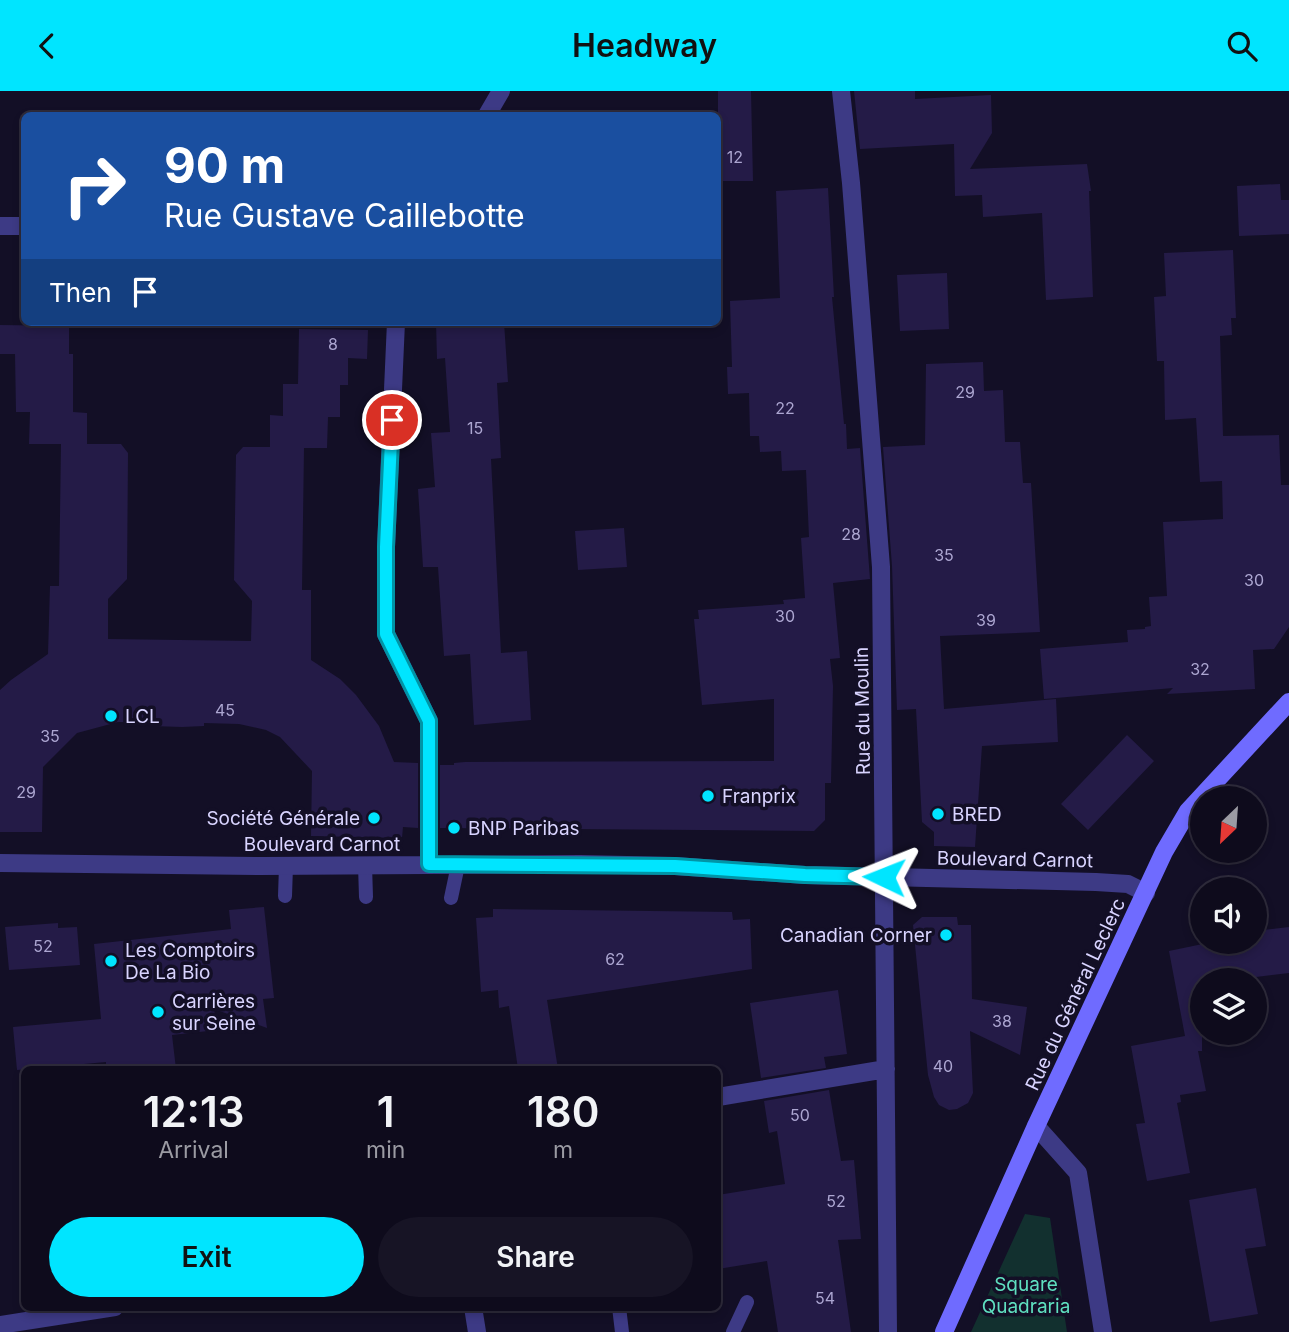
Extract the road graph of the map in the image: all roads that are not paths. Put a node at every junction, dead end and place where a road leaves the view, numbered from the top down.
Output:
1 (501, 91) edge
2 (841, 91) edge
3 (489, 112) edge
4 (0, 226) edge
5 (21, 226) edge
6 (396, 326) edge
7 (1289, 702) edge
8 (1283, 720) edge
9 (0, 863) edge
10 (429, 864) junction
11 (365, 865) junction
12 (458, 865) junction
13 (286, 866) junction
14 (884, 877) junction
15 (1146, 893) junction
16 (285, 896) dead end
17 (366, 897) dead end
18 (451, 898) dead end
19 (886, 1069) junction
20 (721, 1096) edge
21 (1036, 1126) junction
22 (747, 1302) dead end
23 (89, 1311) edge
24 (474, 1311) edge
25 (619, 1311) edge
26 (0, 1325) edge
27 (477, 1332) edge
28 (622, 1332) edge
29 (733, 1332) edge
30 (888, 1332) edge
31 (944, 1332) edge
32 (1103, 1332) edge

1 - 3 street
2 - 14 street, Rue du Moulin
4 - 5 street
6 - 10 street
7 - 8 street, Rue du Général Leclerc
8 - 15 street, Rue du Général Leclerc
9 - 13 street, Boulevard Carnot
10 - 11 street, Boulevard Carnot
10 - 12 street, Boulevard Carnot
11 - 13 street, Boulevard Carnot
11 - 17 lane
12 - 14 street, Boulevard Carnot
12 - 18 lane
13 - 16 lane
14 - 15 street, Boulevard Carnot
14 - 19 street, Rue du Moulin
15 - 21 street, Rue du Général Leclerc
19 - 20 street
19 - 30 street, Rue du Moulin
21 - 31 street, Rue du Général Leclerc
21 - 32 street
22 - 29 lane
23 - 26 street
24 - 27 street
25 - 28 lane

